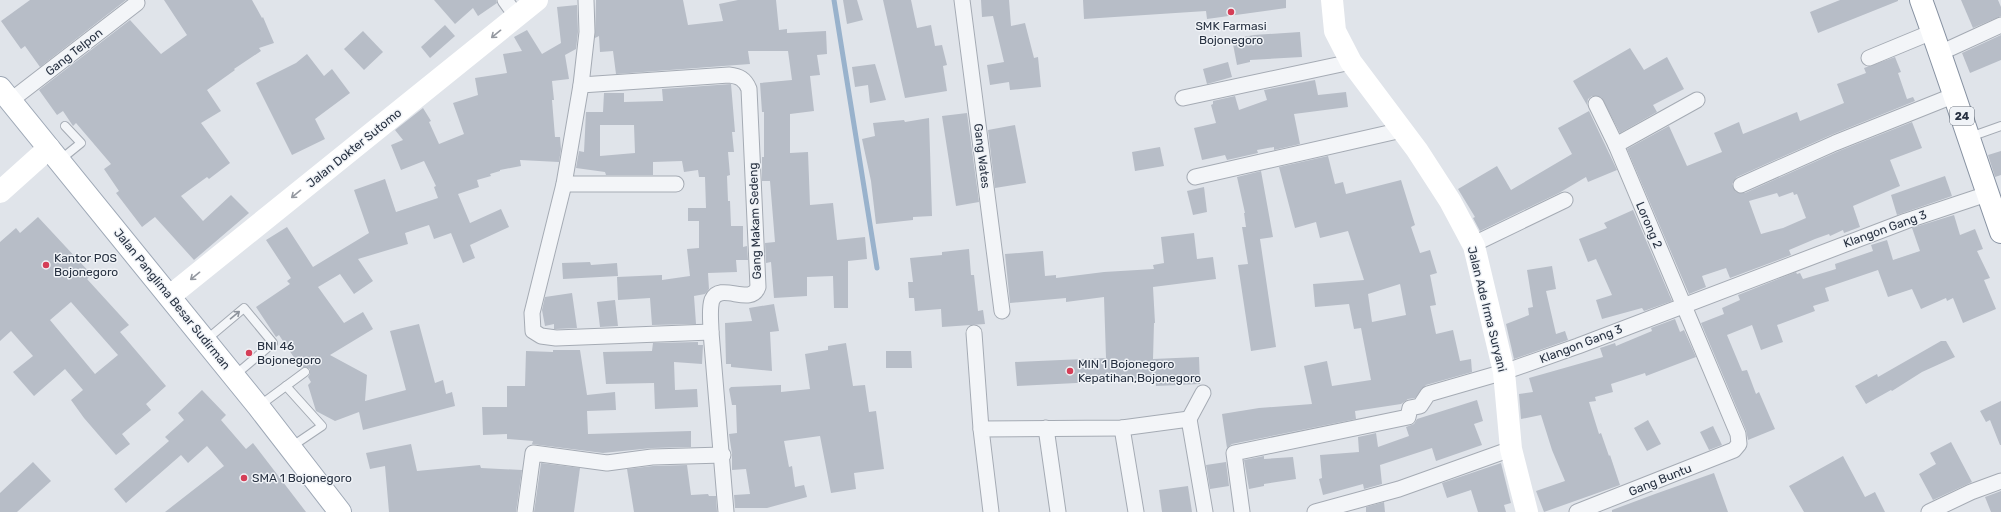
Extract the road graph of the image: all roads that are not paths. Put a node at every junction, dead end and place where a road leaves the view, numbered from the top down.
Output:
1 (537, 0) edge
2 (586, 0) edge
3 (962, 0) edge
4 (1332, 0) edge
5 (1921, 0) edge
6 (137, 3) dead end
7 (511, 8) edge
8 (2001, 25) edge
9 (1932, 32) junction
10 (1940, 53) junction
11 (1869, 58) dead end
12 (1351, 62) junction
13 (582, 85) junction
14 (5, 95) edge
15 (1955, 95) junction
16 (1183, 98) dead end
17 (1697, 100) dead end
18 (1596, 104) dead end
19 (65, 126) dead end
20 (2001, 126) edge
21 (1402, 130) junction
22 (1970, 137) junction
23 (1616, 145) junction
24 (54, 154) junction
25 (1195, 177) dead end
26 (564, 184) junction
27 (676, 184) dead end
28 (1741, 185) dead end
29 (0, 192) edge
30 (1565, 200) dead end
31 (1994, 204) edge
32 (2001, 232) edge
33 (1474, 246) junction
34 (170, 296) junction
35 (1683, 304) junction
36 (1002, 311) dead end
37 (711, 332) junction
38 (974, 333) dead end
39 (205, 340) junction
40 (305, 372) dead end
41 (1504, 372) junction
42 (234, 376) junction
43 (286, 386) junction
44 (1203, 392) dead end
45 (258, 406) junction
46 (1189, 419) junction
47 (1046, 428) junction
48 (1122, 428) junction
49 (981, 429) junction
50 (1739, 444) joint
51 (290, 448) junction
52 (1511, 449) junction
53 (723, 455) junction
54 (2001, 481) edge
55 (1333, 510) edge
56 (340, 512) edge
57 (525, 512) edge
58 (726, 512) edge
59 (991, 512) edge
60 (1058, 512) edge
61 (1136, 512) edge
62 (1205, 512) edge
63 (1242, 512) edge
64 (1315, 512) edge
65 (1527, 512) edge
66 (1577, 512) edge
67 (1929, 512) edge

1 - 7 main road, Jalan Dokter Sutomo
2 - 13 street
3 - 36 street, Gang Wates
4 - 12 main road, Jalan Ade Irma Suryani
5 - 9 main road, 24
6 - 14 street, Gang Telpon
7 -> 34 main road, Jalan Dokter Sutomo
8 - 10 street
9 - 10 main road, 24
9 - 11 street
10 - 15 main road, 24
12 - 16 street
12 - 21 main road, Jalan Ade Irma Suryani
13 - 26 street
13 - 37 street, Gang Makam Sedeng
14 - 24 main road, Jalan Panglima Besar Sudirman
15 - 22 main road, 24
15 - 28 street
17 - 23 street
18 - 23 street, Lorong 2
19 - 24 lane
20 - 22 lane
21 - 25 street
21 - 33 main road, Jalan Ade Irma Suryani
22 - 31 main road, 24
23 - 35 street, Lorong 2
24 - 29 main road
24 - 34 main road, Jalan Panglima Besar Sudirman
26 - 27 street
26 - 37 street
30 - 33 street
31 - 32 main road, 24
31 - 35 street, Klangon Gang 3
33 - 41 main road, Jalan Ade Irma Suryani
34 - 39 main road, Jalan Panglima Besar Sudirman
35 - 41 street, Klangon Gang 3
35 - 50 street, Lorong 2
37 - 53 street, Gang Makam Sedeng
38 - 49 street
39 - 42 main road, Jalan Panglima Besar Sudirman
39 -> 42 lane
40 - 43 lane
41 - 52 main road, Jalan Ade Irma Suryani
41 - 63 street, Klangon Gang 3
42 - 45 main road, Jalan Panglima Besar Sudirman
43 - 45 lane
43 - 51 lane
44 - 46 street
45 - 51 main road, Jalan Panglima Besar Sudirman
46 - 48 street
46 - 62 street
47 - 48 street
47 - 49 street
47 - 60 street
48 - 61 street
49 - 59 street
50 - 66 street, Gang Buntu
51 - 56 main road, Jalan Panglima Besar Sudirman
52 - 55 street
52 - 65 main road, Jalan Ade Irma Suryani
53 - 57 street
53 - 58 street, Gang Makam Sedeng
54 - 67 street
55 - 64 street

